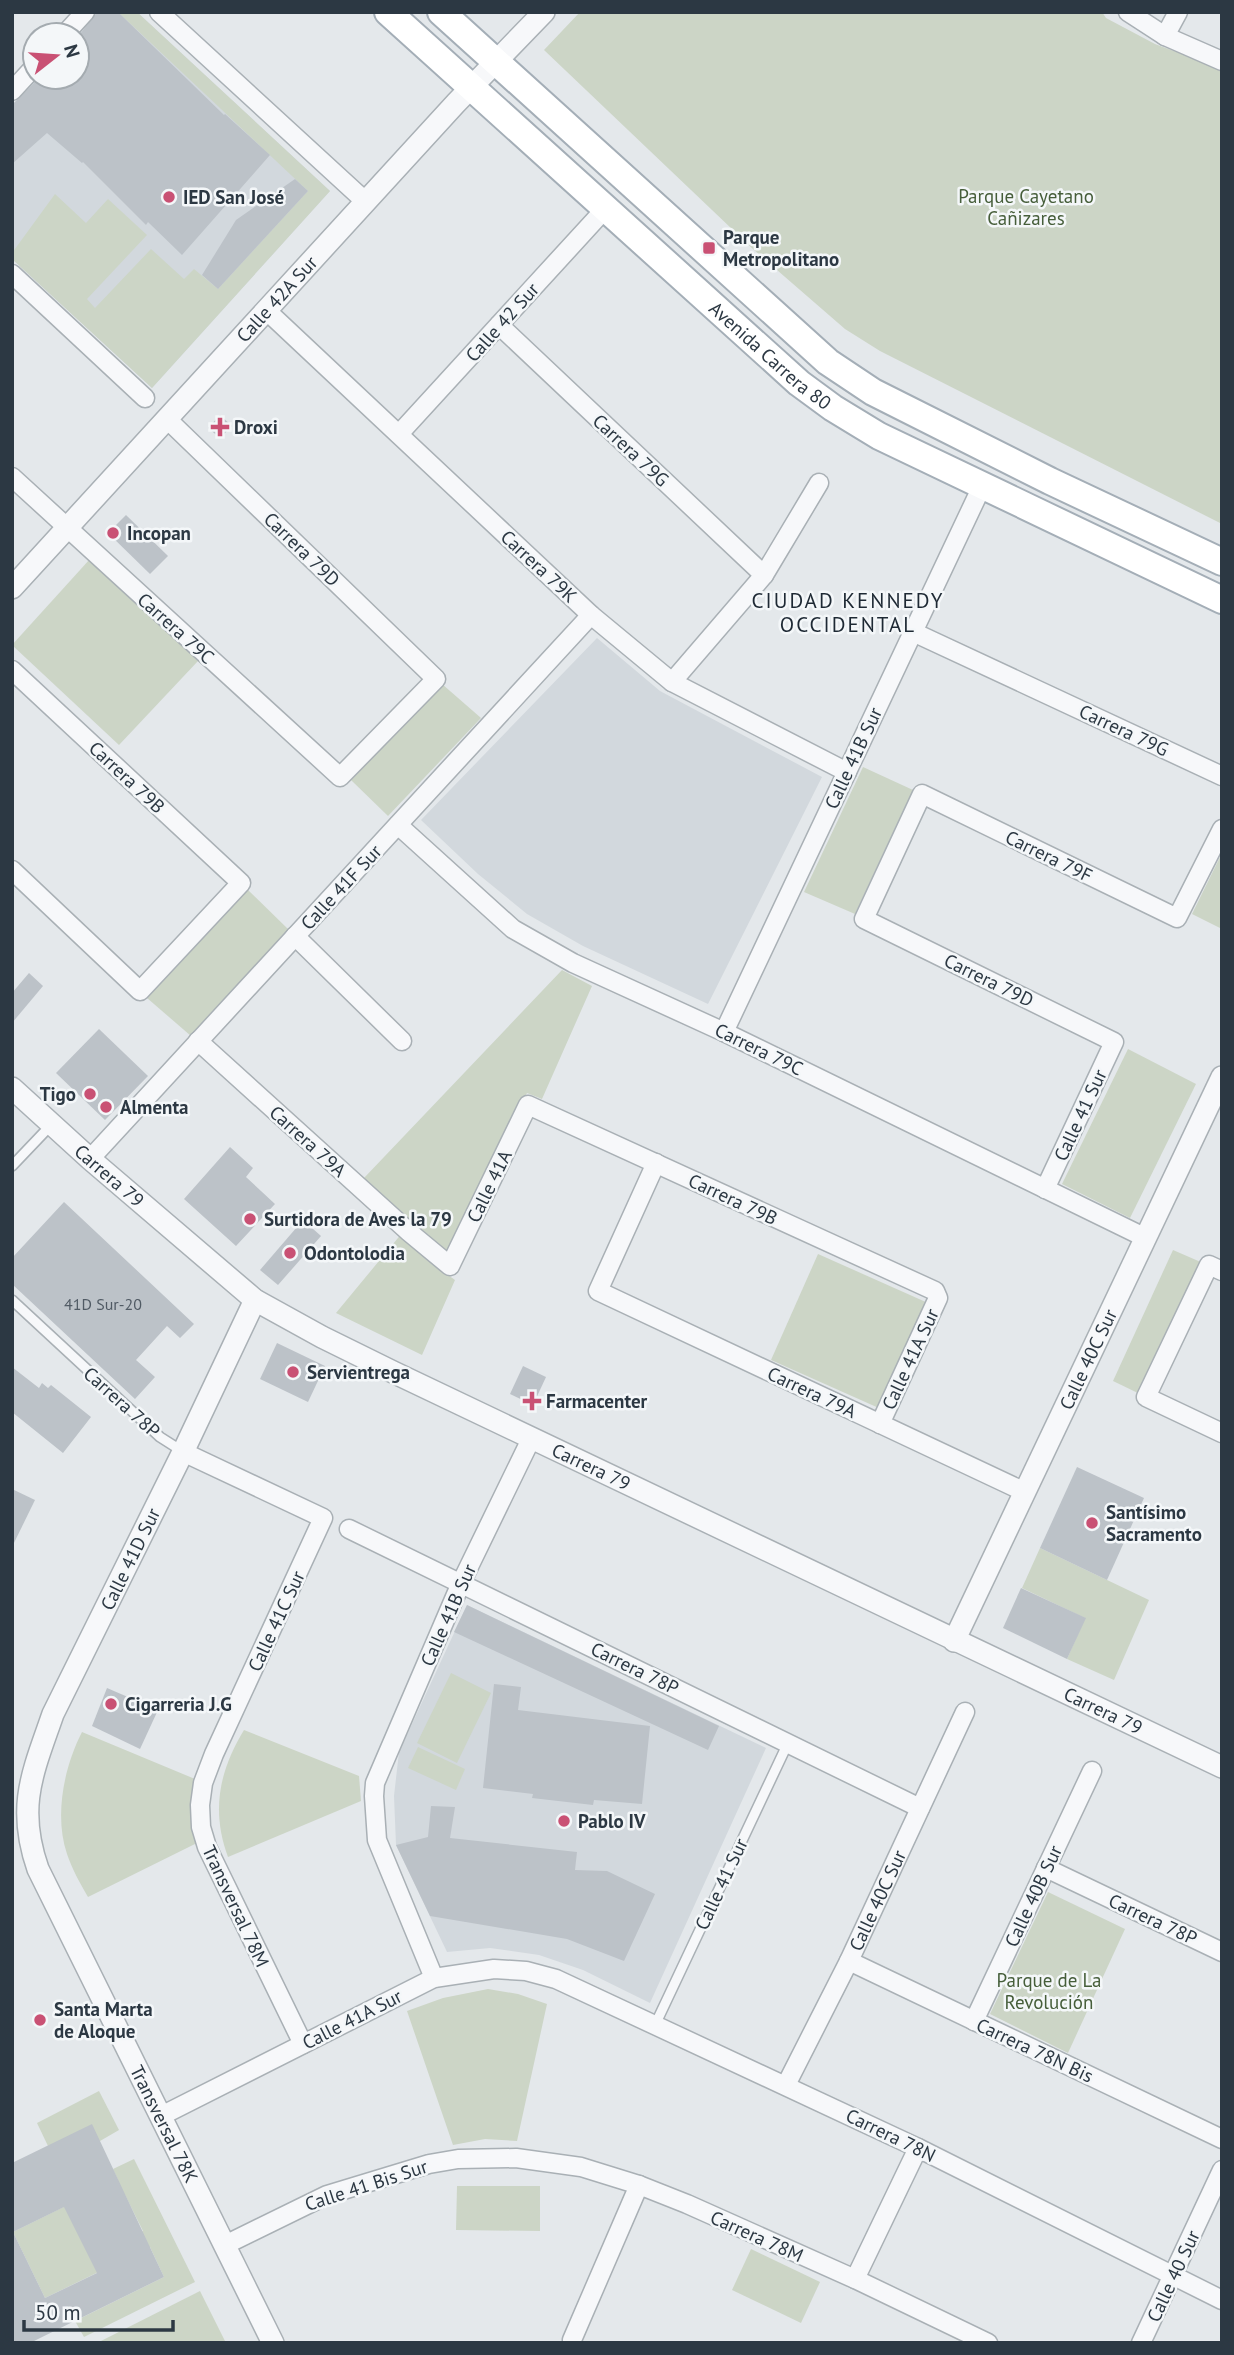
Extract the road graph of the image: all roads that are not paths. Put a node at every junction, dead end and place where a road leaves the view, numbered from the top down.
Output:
1 (159, 12) edge
2 (388, 12) edge
3 (440, 12) edge
4 (544, 12) edge
5 (1128, 12) edge
6 (1178, 12) edge
7 (1165, 36) junction
8 (1222, 61) edge
9 (495, 62) junction
10 (471, 88) junction
11 (366, 202) junction
12 (605, 209) junction
13 (12, 274) edge
14 (267, 310) junction
15 (499, 325) junction
16 (145, 398) dead end
17 (167, 419) junction
18 (399, 434) junction
19 (12, 477) edge
20 (819, 483) dead end
21 (983, 485) junction
22 (67, 528) junction
23 (1222, 562) edge
24 (764, 575) junction
25 (12, 588) edge
26 (1222, 600) edge
27 (591, 615) junction
28 (913, 632) junction
29 (12, 670) edge
30 (672, 682) junction
31 (847, 772) junction
32 (1222, 776) edge
33 (340, 777) joint
34 (398, 825) junction
35 (1222, 829) edge
36 (12, 870) edge
37 (864, 919) joint
38 (295, 936) junction
39 (724, 1032) junction
40 (198, 1041) junction
41 (402, 1041) dead end
42 (1114, 1042) joint
43 (1222, 1077) edge
44 (12, 1088) edge
45 (528, 1105) joint
46 (1214, 1113) edge
47 (52, 1124) junction
48 (90, 1159) junction
49 (656, 1163) junction
50 (12, 1166) edge
51 (1045, 1189) junction
52 (1146, 1238) junction
53 (450, 1266) joint
54 (1215, 1268) edge
55 (938, 1294) joint
56 (12, 1300) edge
57 (256, 1300) junction
58 (880, 1424) junction
59 (1222, 1433) edge
60 (531, 1438) junction
61 (183, 1452) junction
62 (1025, 1492) junction
63 (323, 1518) joint
64 (349, 1528) dead end
65 (461, 1583) junction
66 (954, 1641) junction
67 (965, 1712) dead end
68 (228, 1724) joint
69 (788, 1743) junction
70 (1222, 1768) edge
71 (1092, 1771) dead end
72 (920, 1808) junction
73 (28, 1825) joint
74 (1046, 1868) junction
75 (1222, 1952) edge
76 (849, 1961) junction
77 (434, 1978) junction
78 (556, 1979) joint
79 (974, 2021) junction
80 (655, 2025) junction
81 (303, 2045) junction
82 (786, 2085) junction
83 (161, 2116) junction
84 (1222, 2139) edge
85 (918, 2148) junction
86 (516, 2158) joint
87 (1222, 2170) edge
88 (639, 2185) junction
89 (225, 2245) junction
90 (1172, 2276) junction
91 (855, 2279) junction
92 (1222, 2300) edge
93 (572, 2340) dead end
94 (274, 2343) edge
95 (988, 2343) edge
96 (1141, 2343) edge

1 - 11 street
2 - 10 main road, Avenida Carrera 80
3 - 9 main road, Avenida Carrera 80
4 - 9 street, Calle 42A Sur
5 - 7 street
6 - 7 street
7 - 8 street
9 - 10 street, Calle 42A Sur
9 - 23 main road, Avenida Carrera 80
10 - 11 street, Calle 42A Sur
10 - 12 main road, Avenida Carrera 80
11 - 14 street, Calle 42A Sur
12 - 15 street, Calle 42 Sur
12 - 21 main road, Avenida Carrera 80
13 - 16 street
14 - 17 street, Calle 42A Sur
14 - 18 street, Carrera 79K
15 - 18 street, Calle 42 Sur
15 - 24 street, Carrera 79G
17 - 22 street, Calle 42A Sur
17 - 33 street, Carrera 79D
18 - 27 street, Carrera 79K
19 - 22 street, Carrera 79C
20 - 24 street
21 - 26 main road, Avenida Carrera 80
21 - 28 street, Calle 41B Sur
22 - 25 street, Calle 42A Sur
22 - 33 street, Carrera 79C
24 - 30 street
27 - 30 street, Carrera 79K
27 - 34 street, Calle 41F Sur
28 - 31 street, Calle 41B Sur
28 - 32 street, Carrera 79G
29 - 36 street, Carrera 79B
30 - 31 street, Carrera 79K
31 - 39 street, Calle 41B Sur
34 - 38 street, Calle 41F Sur
34 - 39 street, Carrera 79C
35 - 37 street, Carrera 79F
37 - 42 street, Carrera 79D
38 - 40 street, Calle 41F Sur
38 - 41 street
39 - 51 street, Carrera 79C
40 - 48 street, Calle 41F Sur
40 - 53 street, Carrera 79A
42 - 51 street, Calle 41 Sur
43 - 46 street, Calle 40C Sur
44 - 47 street, Carrera 79
45 - 49 street, Carrera 79B
45 - 53 street, Calle 41A
46 - 52 street, Calle 40C Sur
47 - 48 street, Carrera 79
47 - 50 lane
48 - 57 street, Carrera 79
49 - 55 street, Carrera 79B
49 - 58 street, Carrera 79A
51 - 52 street, Carrera 79C
52 - 62 street, Calle 40C Sur
54 - 59 street
55 - 58 street, Calle 41A Sur
56 - 61 lane, Carrera 78P
57 - 60 street, Carrera 79
57 - 61 street, Calle 41D Sur
58 - 62 street, Carrera 79A
60 - 65 street, Calle 41B Sur
60 - 66 street, Carrera 79
61 - 63 street, Carrera 78P
61 - 73 street, Calle 41D Sur
62 - 66 street, Calle 40C Sur
63 - 68 street, Calle 41C Sur
64 - 65 street, Carrera 78P
65 - 69 street, Carrera 78P
65 - 77 street, Calle 41B Sur
66 - 70 street, Carrera 79
67 - 72 street, Calle 40C Sur
68 - 81 street, Transversal 78M
69 - 72 street, Carrera 78P
69 - 80 lane, Calle 41 Sur
71 - 74 street, Calle 40B Sur
72 - 76 street, Calle 40C Sur
73 - 83 street, Transversal 78K
74 - 75 street, Carrera 78P
74 - 79 street, Calle 40B Sur
76 - 79 street, Carrera 78N Bis
76 - 82 street, Calle 40C Sur
77 - 78 street, Calle 41A Sur
77 - 81 street, Calle 41A Sur
78 - 80 street, Carrera 78N
79 - 84 street, Carrera 78N Bis
80 - 82 street, Carrera 78N
81 - 83 street, Calle 41A Sur
82 - 85 street, Carrera 78N
83 - 89 street, Transversal 78K
85 - 90 street, Carrera 78N
85 - 91 street
86 - 88 street, Carrera 78M
86 - 89 street, Calle 41 Bis Sur
87 - 90 street, Calle 40 Sur
88 - 91 street, Carrera 78M
88 - 93 street
89 - 94 street, Transversal 78K
90 - 92 street, Carrera 78N
90 - 96 street, Calle 40 Sur
91 - 95 street, Carrera 78M

